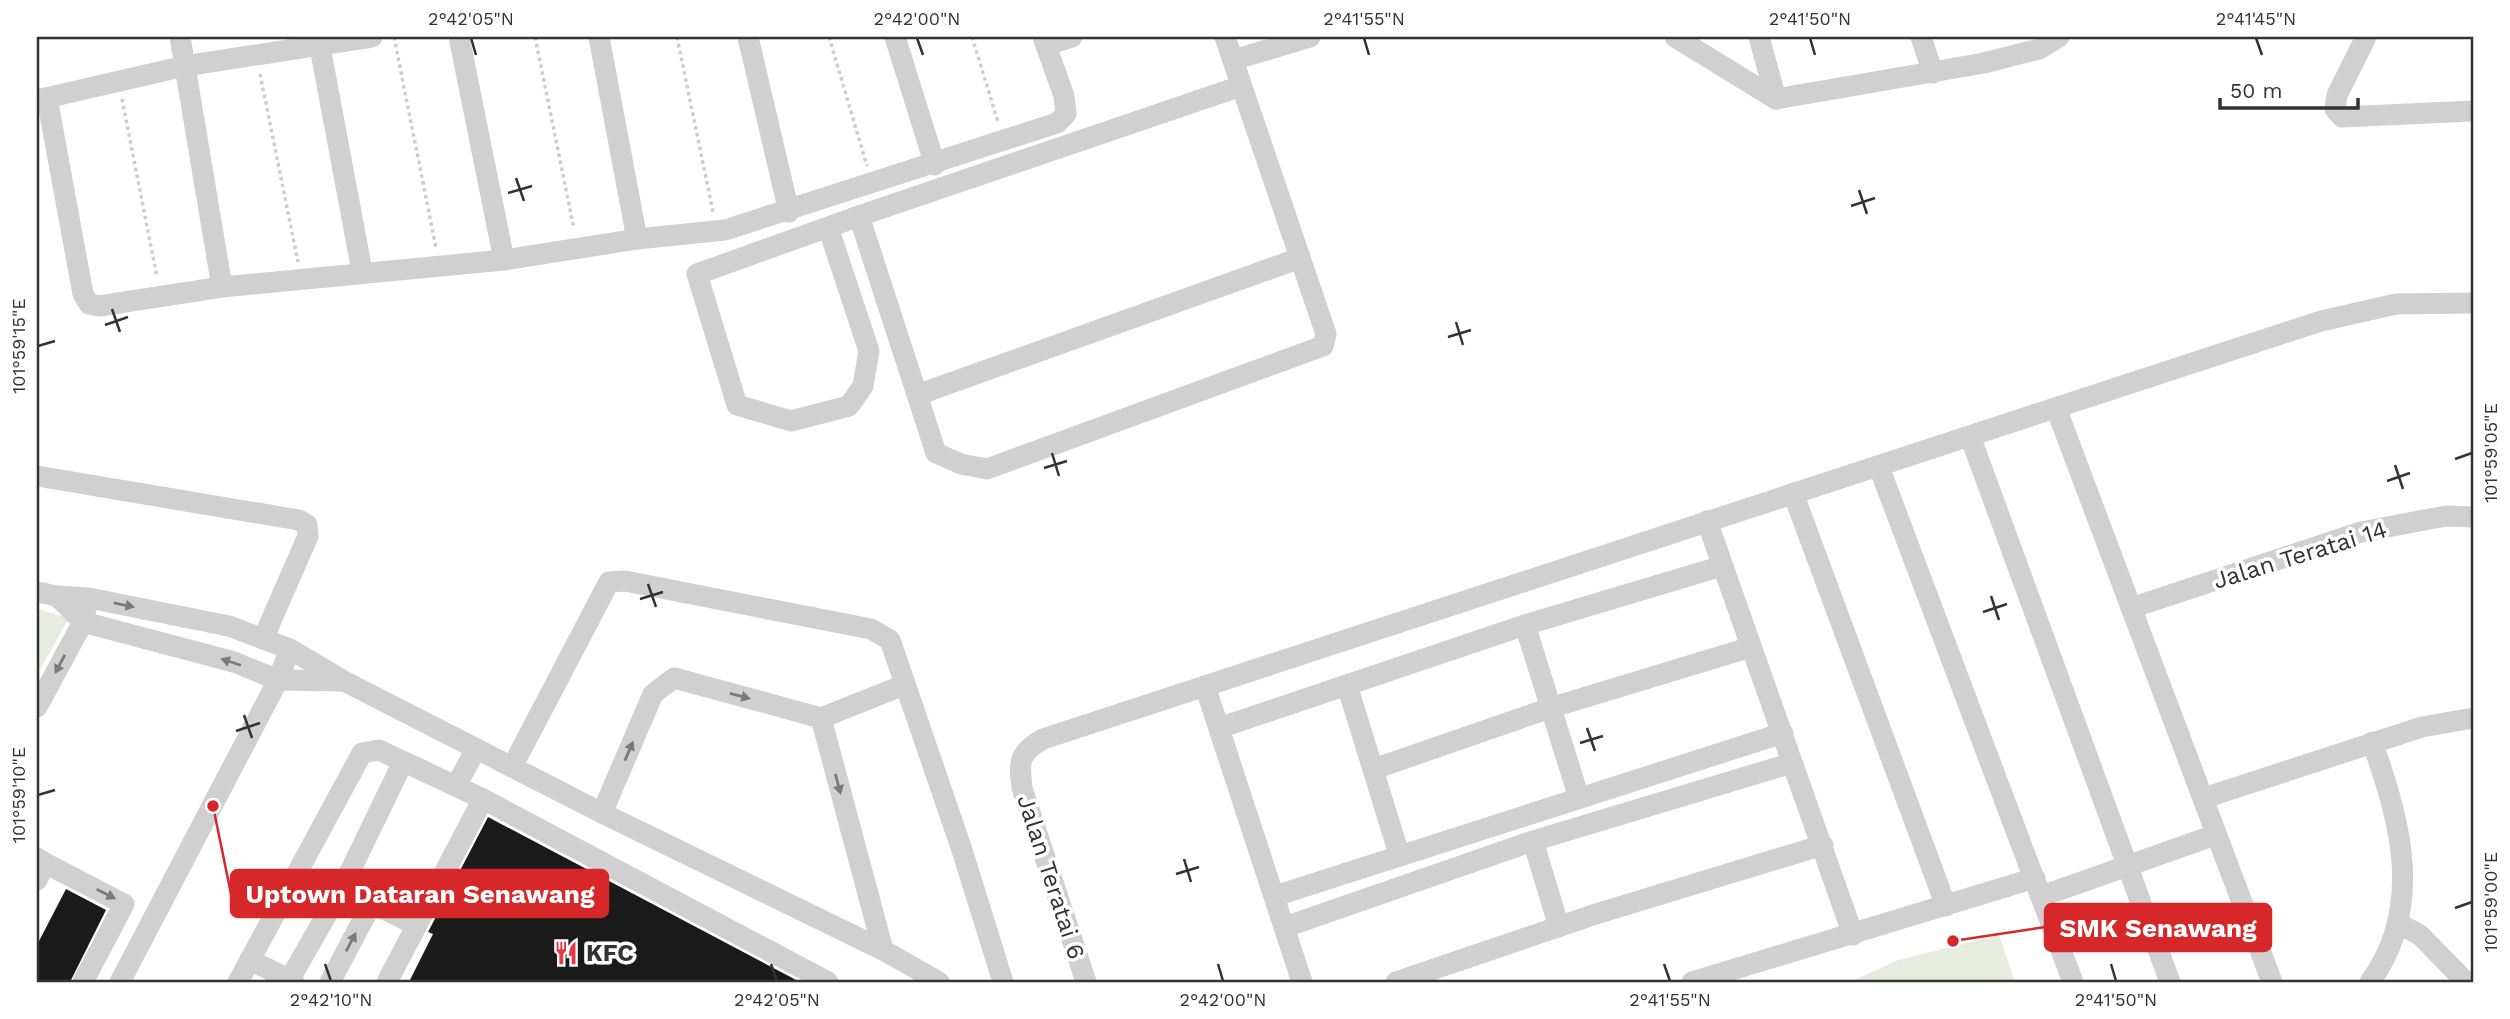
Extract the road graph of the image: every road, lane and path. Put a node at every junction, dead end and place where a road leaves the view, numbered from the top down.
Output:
1 (180, 37) edge
2 (369, 37) edge
3 (394, 37) edge
4 (459, 37) edge
5 (536, 37) edge
6 (599, 37) edge
7 (677, 37) edge
8 (748, 37) edge
9 (829, 37) edge
10 (895, 37) edge
11 (972, 37) edge
12 (1072, 37) edge
13 (1225, 37) edge
14 (1310, 37) edge
15 (1675, 37) edge
16 (1759, 37) edge
17 (1921, 37) edge
18 (2059, 37) edge
19 (2366, 37) edge
20 (1044, 41) edge
21 (320, 47) junction
22 (257, 55) junction
23 (1233, 60) junction
24 (185, 66) junction
25 (1933, 73) junction
26 (118, 79) junction
27 (1241, 86) junction
28 (42, 99) edge
29 (1776, 99) junction
30 (2473, 111) edge
31 (1004, 140) junction
32 (935, 164) junction
33 (872, 185) junction
34 (789, 212) junction
35 (859, 216) junction
36 (828, 227) junction
37 (718, 231) junction
38 (637, 239) junction
39 (578, 248) junction
40 (1300, 258) junction
41 (504, 260) junction
42 (439, 265) junction
43 (362, 271) junction
44 (301, 278) junction
45 (222, 287) junction
46 (161, 296) junction
47 (2473, 303) edge
48 (917, 395) junction
49 (2056, 408) junction
50 (1970, 436) junction
51 (1879, 467) junction
52 (37, 476) edge
53 (1793, 493) junction
54 (2473, 517) edge
55 (1707, 521) junction
56 (1722, 566) junction
57 (47, 594) edge
58 (89, 598) junction
59 (2130, 608) junction
60 (82, 622) junction
61 (1525, 625) junction
62 (263, 639) junction
63 (1751, 647) junction
64 (290, 649) junction
65 (278, 680) junction
66 (344, 681) junction
67 (904, 685) junction
68 (1347, 685) junction
69 (1205, 686) junction
70 (37, 707) edge
71 (1550, 708) junction
72 (821, 718) junction
73 (2473, 718) edge
74 (1219, 728) junction
75 (1783, 733) junction
76 (2372, 742) junction
77 (476, 749) junction
78 (403, 762) junction
79 (1792, 763) junction
80 (512, 767) junction
81 (1374, 769) junction
82 (456, 786) junction
83 (1579, 798) junction
84 (2204, 798) junction
85 (483, 799) junction
86 (602, 813) junction
87 (2215, 835) junction
88 (1533, 841) junction
89 (1823, 845) junction
90 (1399, 854) junction
91 (2127, 865) junction
92 (40, 867) edge
93 (2039, 887) junction
94 (342, 888) junction
95 (1275, 895) junction
96 (372, 903) junction
97 (1946, 906) junction
98 (2398, 923) junction
99 (416, 925) junction
100 (1285, 927) junction
101 (1559, 927) junction
102 (1853, 935) junction
103 (883, 950) junction
104 (250, 960) junction
105 (290, 981) edge
106 (83, 982) edge
107 (120, 982) edge
108 (238, 982) edge
109 (330, 982) edge
110 (387, 982) edge
111 (828, 982) edge
112 (939, 982) edge
113 (1003, 982) edge
114 (1086, 982) edge
115 (1302, 982) edge
116 (1396, 982) edge
117 (1692, 982) edge
118 (2073, 982) edge
119 (2171, 982) edge
120 (2272, 982) edge
121 (2370, 982) edge
122 (2466, 982) edge

1 - 24 street
2 - 21 street
3 - 42 path
4 - 41 street
5 - 39 path
6 - 38 street
7 - 37 path
8 - 34 street
9 - 33 path
10 - 32 street
11 - 31 path
12 - 20 street
13 - 23 street
14 - 23 street
15 - 29 street
16 - 29 street
17 - 25 street
18 - 25 street
19 - 30 street
20 - 31 street
21 - 22 street
21 - 43 street
22 - 24 street
22 - 44 path
23 - 27 street
24 - 26 street
24 - 45 street
25 - 29 street
26 - 28 street
26 - 46 path
27 - 35 street
27 - 40 street
28 - 46 street
31 - 32 street
32 - 33 street
33 - 34 street
34 - 37 street
35 - 36 street
35 - 48 street
36 - 36 street
37 - 38 street
38 - 39 street
39 - 41 street
40 - 48 street
40 - 48 street
41 - 42 street
42 - 43 street
43 - 44 street
44 - 45 street
45 - 46 street
47 - 49 street
49 - 50 street
49 - 59 street
50 - 51 street
50 - 91 street
51 - 53 street
51 - 93 street
52 - 62 street
53 - 55 street
53 - 97 street
54 - 59 street, Jalan Teratai 14
55 - 56 street
55 - 69 street
56 - 61 street
56 - 63 street
57 - 58 street
57 - 60 street
58 - 60 street
58 -> 62 street
59 - 84 street
65 -> 60 street
60 -> 70 street
61 - 68 street
61 - 71 street
62 - 64 street
63 - 71 street
63 - 75 street
64 - 65 street
64 - 66 street
65 - 66 street
65 - 107 street
66 - 77 street
67 - 72 street
67 - 80 street
67 - 113 street
68 - 74 street
68 - 81 street
69 - 74 street
69 - 114 street, Jalan Teratai 6
71 - 81 street
71 - 83 street
86 -> 72 street
72 -> 103 street
73 - 76 street
74 - 95 street
75 - 79 street
75 - 83 street
76 - 84 street
76 - 98 street
77 - 80 street
77 - 82 street
78 - 82 street
78 - 94 street
78 - 104 street
79 - 88 street
79 - 89 street
80 - 86 street
81 - 90 street
82 - 85 street
83 - 90 street
84 - 87 street
85 - 99 street
85 - 111 street
86 - 103 street
87 - 91 street
87 - 120 street
88 - 100 street
88 - 101 street
89 - 101 street
89 - 102 street
90 - 95 street
91 - 93 street
91 - 119 street
92 -> 106 street
93 - 97 street
93 - 118 street
94 - 96 street
94 - 105 street
95 - 100 street
96 - 99 street
109 -> 96 street
97 - 102 street
98 - 121 street
98 - 122 street
99 - 110 street
100 - 115 street
101 - 116 street
102 - 117 street
103 - 112 street
104 - 105 street
104 - 108 street

